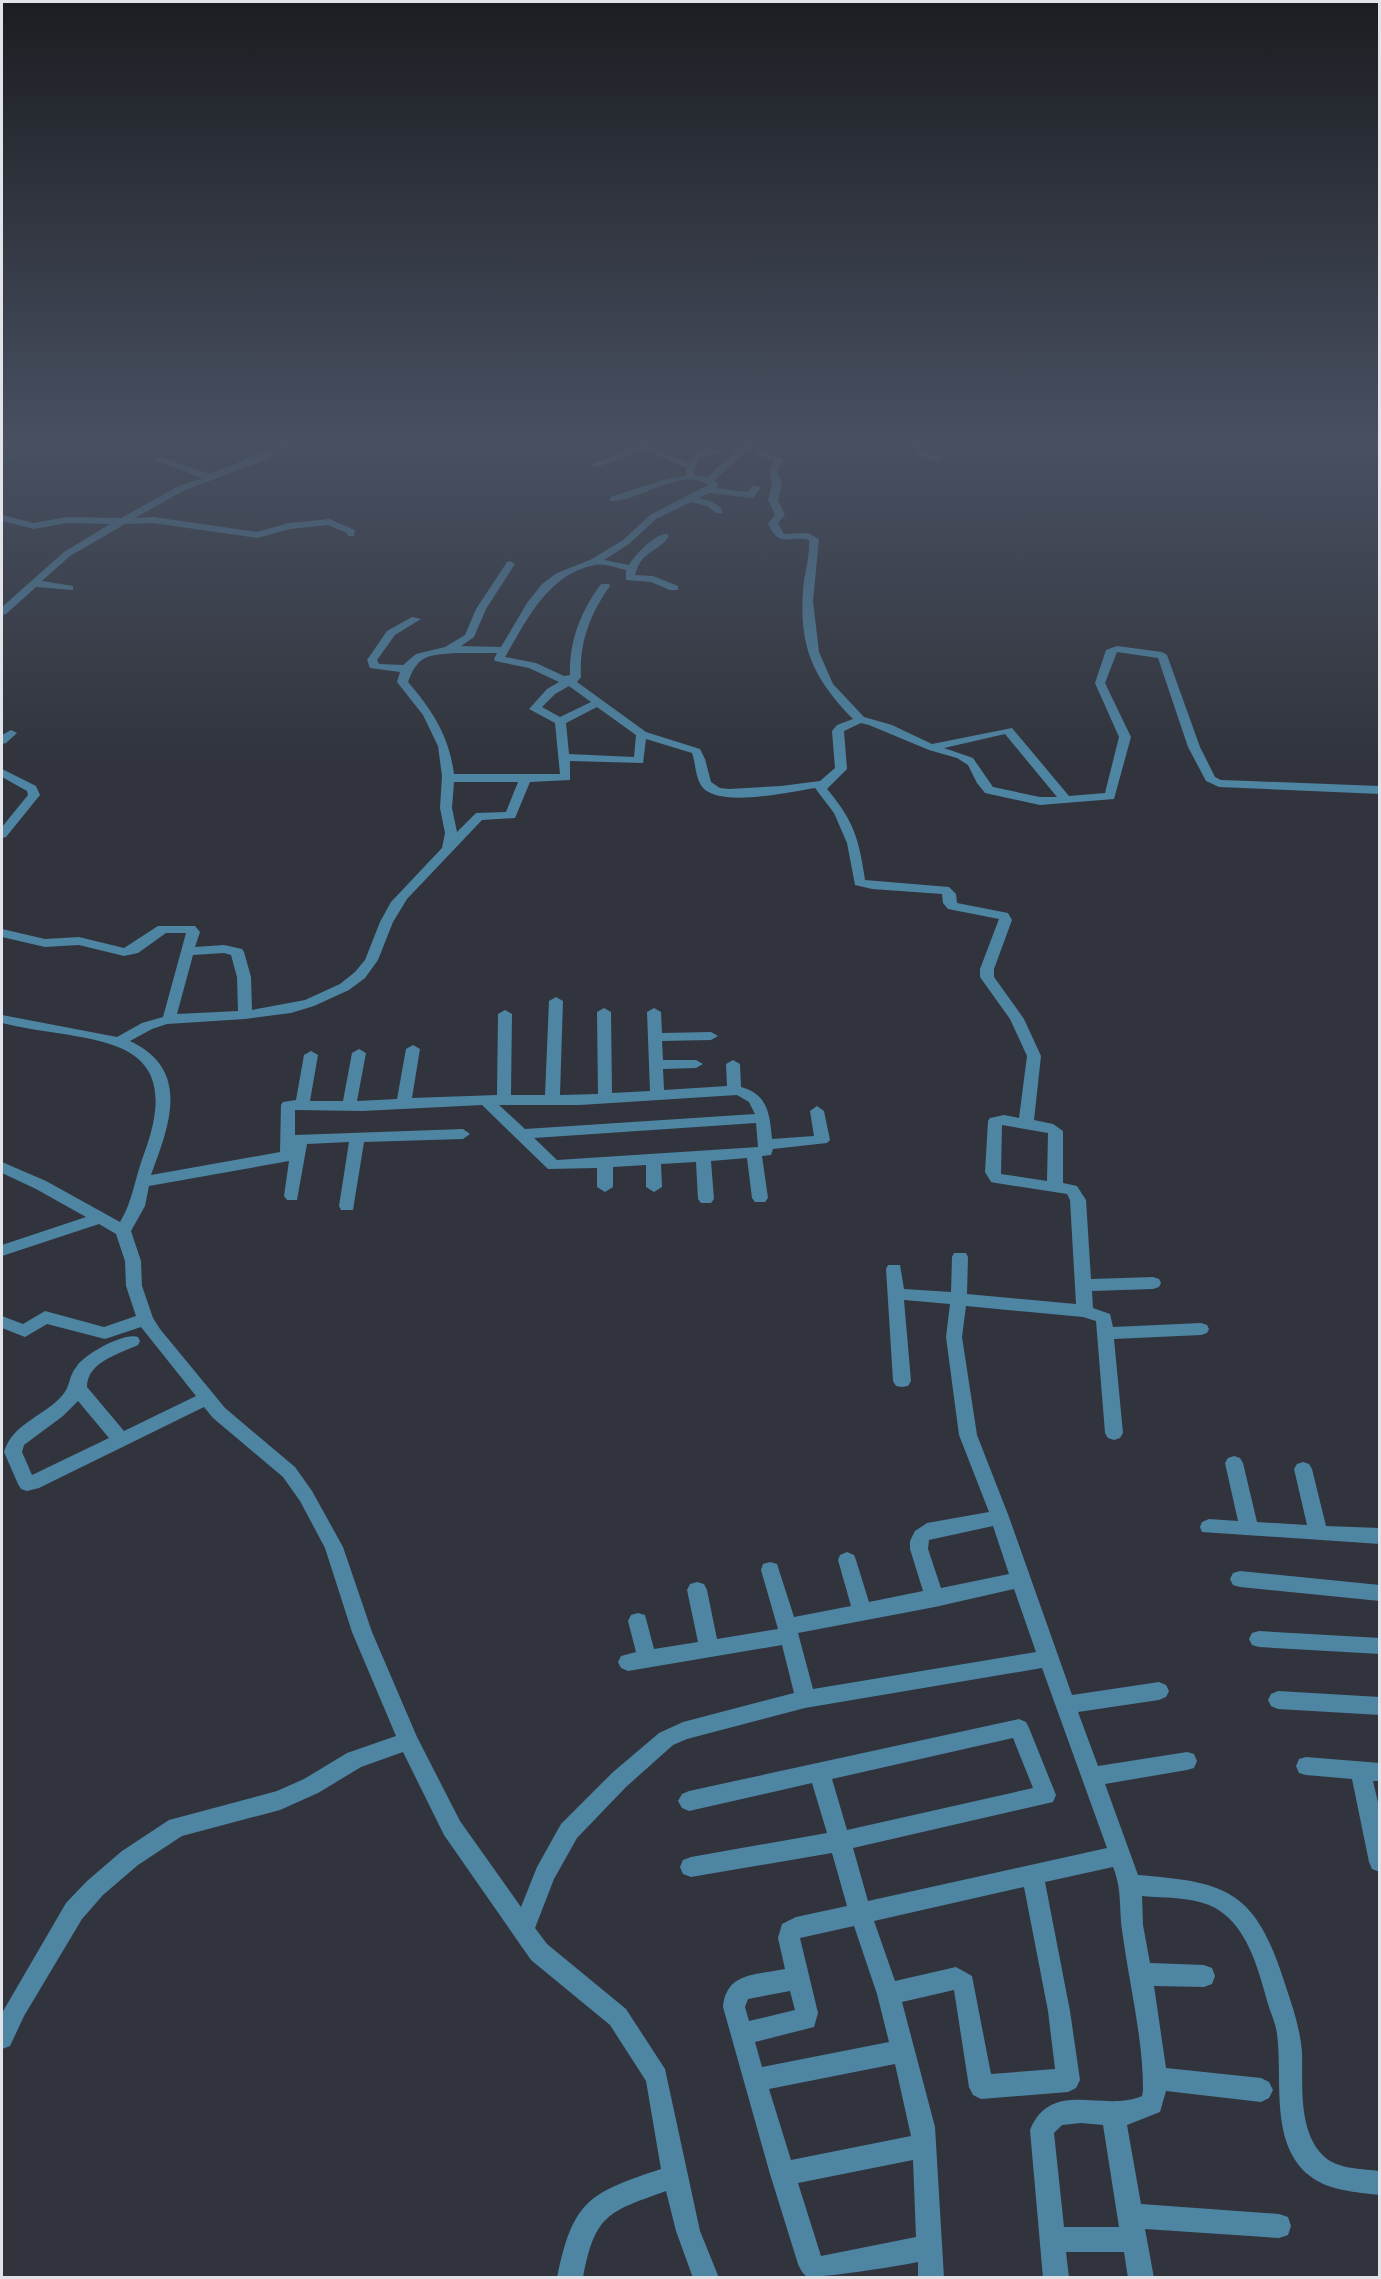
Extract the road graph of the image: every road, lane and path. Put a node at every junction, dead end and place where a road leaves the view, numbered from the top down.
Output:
1 (73, 550) edge
2 (612, 550) edge
3 (645, 550) edge
4 (815, 550) edge
5 (595, 561) junction
6 (510, 564) dead end
7 (631, 568) junction
8 (32, 583) junction
9 (605, 586) dead end
10 (69, 588) dead end
11 (674, 588) dead end
12 (2, 612) edge
13 (416, 619) dead end
14 (506, 650) junction
15 (444, 651) junction
16 (408, 668) junction
17 (573, 679) junction
18 (599, 702) junction
19 (860, 720) junction
20 (560, 722) junction
21 (642, 734) junction
22 (932, 747) junction
23 (565, 757) junction
24 (2, 772) edge
25 (448, 778) junction
26 (525, 778) junction
27 (823, 784) junction
28 (1380, 790) edge
29 (1066, 800) junction
30 (2, 834) edge
31 (448, 849) junction
32 (2, 933) edge
33 (187, 952) junction
34 (556, 1001) dead end
35 (604, 1012) dead end
36 (654, 1012) dead end
37 (505, 1014) dead end
38 (245, 1015) junction
39 (2, 1019) edge
40 (169, 1019) junction
41 (711, 1036) dead end
42 (655, 1037) junction
43 (117, 1043) junction
44 (413, 1049) dead end
45 (359, 1053) dead end
46 (311, 1055) dead end
47 (696, 1064) dead end
48 (733, 1064) dead end
49 (656, 1065) junction
50 (734, 1090) junction
51 (657, 1094) junction
52 (605, 1097) junction
53 (486, 1100) junction
54 (504, 1101) junction
55 (552, 1101) junction
56 (404, 1103) junction
57 (302, 1106) junction
58 (349, 1106) junction
59 (817, 1111) dead end
60 (763, 1119) junction
61 (1026, 1124) junction
62 (463, 1134) dead end
63 (521, 1134) junction
64 (357, 1137) junction
65 (760, 1149) junction
66 (293, 1154) junction
67 (703, 1157) junction
68 (653, 1160) junction
69 (605, 1163) junction
70 (2, 1167) edge
71 (141, 1182) junction
72 (605, 1187) dead end
73 (654, 1187) dead end
74 (1055, 1187) junction
75 (292, 1196) dead end
76 (760, 1198) dead end
77 (706, 1199) dead end
78 (347, 1206) dead end
79 (100, 1218) junction
80 (123, 1231) junction
81 (2, 1251) edge
82 (960, 1257) dead end
83 (894, 1269) dead end
84 (1154, 1283) dead end
85 (1083, 1285) junction
86 (897, 1294) junction
87 (959, 1299) junction
88 (1085, 1311) junction
89 (145, 1319) junction
90 (2, 1322) edge
91 (1201, 1329) dead end
92 (1106, 1333) junction
93 (132, 1341) dead end
94 (902, 1382) dead end
95 (78, 1389) junction
96 (208, 1398) junction
97 (1114, 1433) dead end
98 (121, 1440) junction
99 (1234, 1463) dead end
100 (1303, 1469) dead end
101 (1000, 1517) junction
102 (1209, 1527) dead end
103 (1249, 1529) junction
104 (1318, 1532) junction
105 (1380, 1536) edge
106 (847, 1560) dead end
107 (770, 1570) dead end
108 (1240, 1579) dead end
109 (1020, 1580) junction
110 (697, 1590) dead end
111 (1380, 1593) edge
112 (935, 1599) junction
113 (863, 1613) junction
114 (638, 1621) dead end
115 (787, 1631) junction
116 (1259, 1639) dead end
117 (1380, 1646) edge
118 (709, 1649) junction
119 (1049, 1658) junction
120 (1159, 1691) dead end
121 (805, 1699) junction
122 (1278, 1700) dead end
123 (1066, 1705) junction
124 (1380, 1706) edge
125 (408, 1741) junction
126 (1187, 1761) dead end
127 (1306, 1766) dead end
128 (1370, 1771) edge
129 (820, 1773) junction
130 (1092, 1777) junction
131 (688, 1801) dead end
132 (841, 1841) junction
133 (1120, 1855) junction
134 (1380, 1862) edge
135 (691, 1867) dead end
136 (1033, 1876) junction
137 (1131, 1885) junction
138 (861, 1915) junction
139 (523, 1930) junction
140 (1140, 1974) junction
141 (1204, 1976) dead end
142 (798, 1978) junction
143 (888, 1994) junction
144 (741, 2034) junction
145 (2, 2038) edge
146 (903, 2051) junction
147 (1154, 2078) junction
148 (754, 2080) junction
149 (1261, 2090) dead end
150 (1113, 2113) junction
151 (924, 2146) junction
152 (782, 2174) junction
153 (675, 2176) junction
154 (1380, 2183) edge
155 (1279, 2226) dead end
156 (1132, 2228) junction
157 (1053, 2240) junction
158 (929, 2247) junction
159 (570, 2277) edge
160 (706, 2277) edge
161 (931, 2277) edge
162 (1056, 2277) edge
163 (1142, 2277) edge

1 - 8 street
2 - 5 street
3 - 7 street
4 - 19 street
5 - 7 street
5 - 14 street
6 - 15 street
7 - 11 street
8 - 10 street
8 - 12 street
9 - 17 street
13 - 16 street
14 - 15 street
14 - 17 street
15 - 16 street
16 - 25 street
17 - 18 street
17 - 20 street
18 - 20 street
18 - 21 street
19 - 22 street
19 - 27 street
20 - 23 street
21 - 23 street
21 - 27 street
22 - 29 street
22 - 29 street
23 - 26 street
24 - 30 street
25 - 26 street
25 - 31 street
26 - 31 street
27 - 61 street
28 - 29 street
31 - 38 street
32 - 33 street
33 - 38 street
33 - 40 street
34 - 55 street
35 - 52 street
36 - 42 street
37 - 54 street
38 - 40 street
39 - 43 street
40 - 43 street
41 - 42 street
42 - 49 street
43 - 71 street
44 - 56 street
45 - 58 street
46 - 57 street
47 - 49 street
48 - 50 street
49 - 51 street
50 - 51 street
50 - 60 street
51 - 52 street
52 - 55 street
53 - 54 street
53 - 56 street
53 - 63 street
54 - 55 street
56 - 58 street
57 - 58 street
57 - 66 street
59 - 65 street
60 - 63 street
60 - 65 street
61 - 74 street
61 - 74 street
62 - 64 street
63 - 69 street
64 - 66 street
64 - 78 street
65 - 67 street
65 - 76 street
66 - 71 street
66 - 75 street
67 - 68 street
67 - 77 street
68 - 69 street
68 - 73 street
69 - 72 street
70 - 79 street
71 - 80 street
74 - 85 street
79 - 80 street
79 - 81 street
80 - 89 street
82 - 87 street
83 - 86 street
84 - 85 street
85 - 88 street
86 - 87 street
86 - 94 street
87 - 88 street
87 - 101 street
88 - 92 street
89 - 90 street
89 - 96 street
91 - 92 street
92 - 97 street
93 - 95 street
95 - 98 street
95 - 98 street
96 - 98 street
96 - 125 street
99 - 103 street
100 - 104 street
101 - 109 street
101 - 112 street
102 - 103 street
103 - 104 street
104 - 105 street
106 - 113 street
107 - 115 street
108 - 111 street
109 - 112 street
109 - 119 street
110 - 118 street
112 - 113 street
113 - 115 street
114 - 118 street
115 - 118 street
115 - 121 street
116 - 117 street
119 - 121 street
119 - 123 street
120 - 123 street
121 - 139 street
122 - 124 street
123 - 130 street
125 - 139 street
125 - 145 street
126 - 130 street
127 - 128 street
128 - 134 street
129 - 131 street
129 - 132 street
129 - 132 street
130 - 133 street
132 - 135 street
132 - 138 street
133 - 136 street
133 - 137 street
136 - 138 street
136 - 143 street
137 - 140 street
137 - 154 street
138 - 142 street
138 - 143 street
139 - 153 street
140 - 141 street
140 - 147 street
142 - 144 street
142 - 144 street
143 - 146 street
144 - 148 street
146 - 148 street
146 - 151 street
147 - 149 street
147 - 150 street
148 - 152 street
150 - 156 street
150 - 157 street
151 - 152 street
151 - 158 street
152 - 158 street
153 - 159 street
153 - 160 street
155 - 156 street
156 - 157 street
156 - 163 street
157 - 162 street
158 - 161 street

